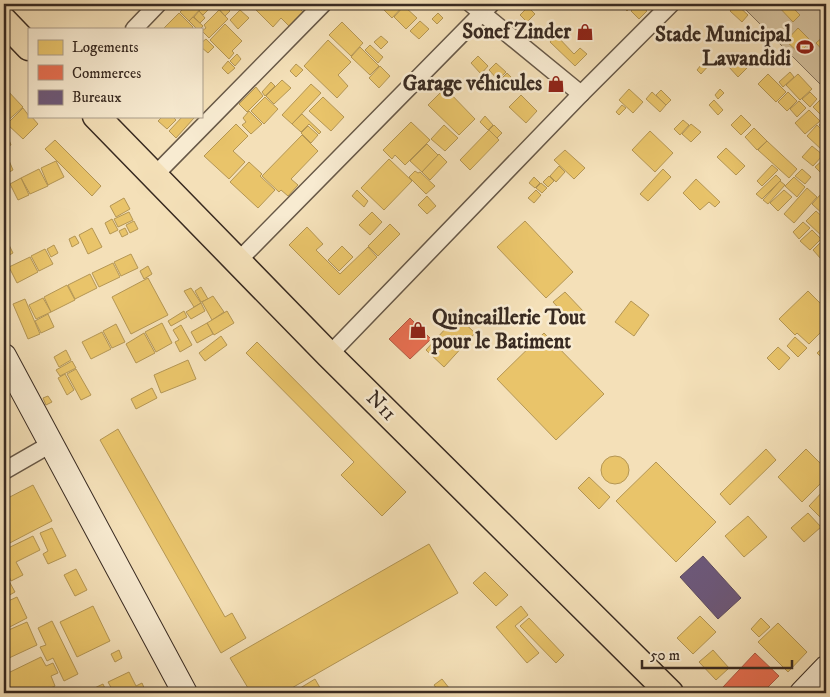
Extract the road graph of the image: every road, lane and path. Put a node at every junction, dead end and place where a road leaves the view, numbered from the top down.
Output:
1 (158, 4) edge
2 (323, 4) edge
3 (671, 4) edge
4 (481, 7) edge
5 (4, 22) edge
6 (135, 28) edge
7 (28, 46) edge
8 (581, 94) junction
9 (98, 118) edge
10 (154, 176) junction
11 (238, 262) junction
12 (329, 355) junction
13 (4, 356) edge
14 (51, 444) junction
15 (4, 471) edge
16 (826, 668) edge
17 (186, 693) edge
18 (670, 693) edge
19 (802, 693) edge

1 - 6 street
2 - 10 street
3 - 8 street
4 - 8 street
4 - 11 street
5 - 7 main road
8 - 12 street
9 - 10 main road, N11
10 - 11 main road, N11
11 - 12 main road, N11
12 - 18 main road, N11
13 - 14 street
14 - 15 street
14 - 17 street
16 - 19 street

